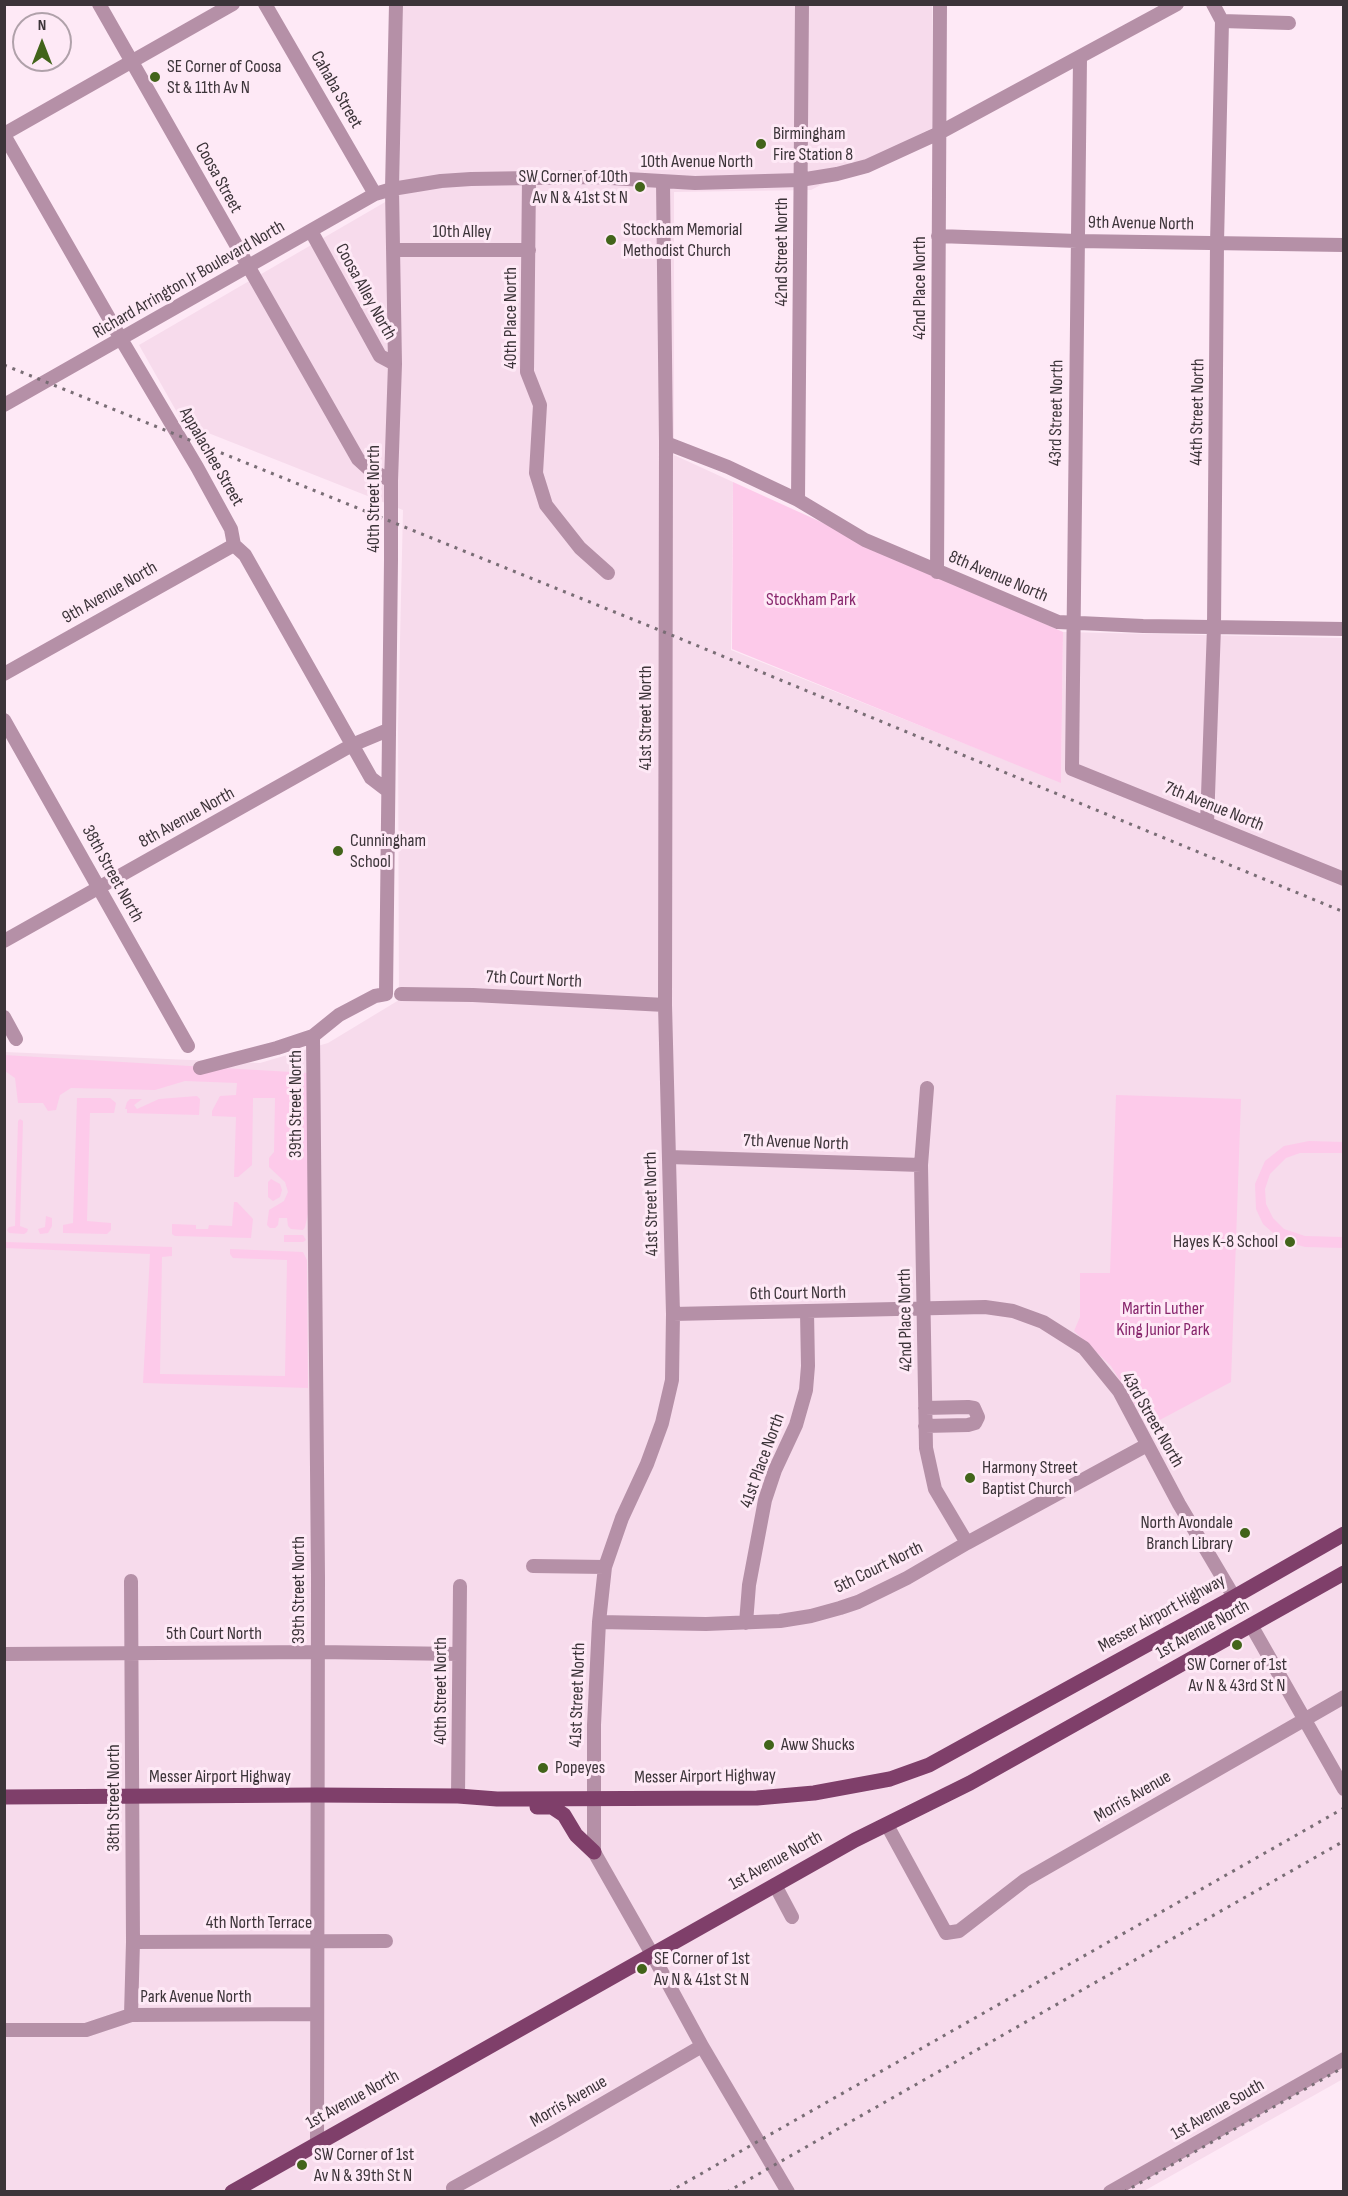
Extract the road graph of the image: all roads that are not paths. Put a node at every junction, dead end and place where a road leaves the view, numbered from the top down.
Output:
1 (99, 4) edge
2 (233, 4) edge
3 (265, 4) edge
4 (396, 4) edge
5 (802, 4) edge
6 (940, 4) edge
7 (1177, 4) edge
8 (1213, 4) edge
9 (1222, 21) junction
10 (1289, 23) dead end
11 (1080, 58) junction
12 (132, 62) junction
13 (939, 133) junction
14 (4, 134) edge
15 (529, 178) junction
16 (800, 180) junction
17 (663, 182) junction
18 (392, 189) junction
19 (375, 194) junction
20 (311, 231) junction
21 (938, 236) junction
22 (1077, 241) junction
23 (1217, 243) junction
24 (1344, 245) edge
25 (394, 250) junction
26 (529, 250) junction
27 (248, 267) junction
28 (121, 339) junction
29 (395, 364) junction
30 (4, 405) edge
31 (666, 443) junction
32 (391, 481) junction
33 (798, 500) junction
34 (234, 545) junction
35 (937, 572) junction
36 (608, 573) dead end
37 (1073, 624) junction
38 (1214, 627) junction
39 (1344, 629) edge
40 (4, 674) edge
41 (4, 720) edge
42 (388, 730) junction
43 (352, 745) junction
44 (1072, 769) joint
45 (388, 790) junction
46 (1207, 823) junction
47 (1344, 879) edge
48 (99, 887) junction
49 (4, 941) edge
50 (401, 994) dead end
51 (665, 1005) junction
52 (4, 1017) edge
53 (314, 1036) junction
54 (16, 1038) dead end
55 (188, 1046) dead end
56 (200, 1068) dead end
57 (927, 1088) dead end
58 (669, 1157) junction
59 (921, 1165) junction
60 (924, 1308) junction
61 (807, 1312) junction
62 (673, 1314) junction
63 (925, 1408) junction
64 (925, 1426) junction
65 (1147, 1445) junction
66 (1344, 1534) edge
67 (967, 1543) junction
68 (533, 1566) dead end
69 (605, 1567) junction
70 (1344, 1573) edge
71 (131, 1581) dead end
72 (460, 1586) dead end
73 (1234, 1597) junction
74 (599, 1622) junction
75 (746, 1623) junction
76 (1251, 1625) junction
77 (318, 1652) junction
78 (131, 1653) junction
79 (4, 1654) edge
80 (459, 1654) junction
81 (1344, 1697) edge
82 (1304, 1719) junction
83 (1344, 1789) edge
84 (317, 1795) junction
85 (458, 1796) junction
86 (4, 1797) edge
87 (132, 1797) junction
88 (497, 1799) junction
89 (594, 1799) junction
90 (887, 1825) junction
91 (594, 1852) junction
92 (774, 1885) junction
93 (792, 1917) dead end
94 (318, 1941) junction
95 (386, 1941) dead end
96 (133, 1942) junction
97 (652, 1954) junction
98 (317, 2014) junction
99 (131, 2015) junction
100 (4, 2030) edge
101 (702, 2046) junction
102 (1344, 2059) edge
103 (317, 2143) junction
104 (453, 2188) dead end
105 (232, 2192) edge
106 (788, 2192) edge
107 (1110, 2192) edge

1 - 12 street, Coosa Street
2 - 12 street
3 - 19 street, Cahaba Street
4 - 18 street, 40th Street North
5 - 16 street, 42nd Street North
6 - 13 street, 42nd Place North
7 - 11 street, 10th Avenue North
8 - 9 street, 44th Street North
9 - 10 street
9 - 23 street, 44th Street North
11 - 13 street, 10th Avenue North
11 - 22 street, 43rd Street North
12 - 14 street
12 - 27 street, Coosa Street
13 - 16 street, 10th Avenue North
13 - 21 street, 42nd Place North
14 - 28 street, Appalachee Street
15 - 17 street, 10th Avenue North
15 - 18 street, 10th Avenue North
15 - 26 street, 40th Place North
16 - 17 street, 10th Avenue North
16 - 33 street, 42nd Street North
17 - 31 street, 41st Street North
18 - 19 street, Richard Arrington Jr Boulevard North
18 - 25 street, 40th Street North
19 - 20 street, Richard Arrington Jr Boulevard North
20 - 27 street, Richard Arrington Jr Boulevard North
20 - 29 street, Coosa Alley North
21 - 22 street, 9th Avenue North
21 - 35 street, 42nd Place North
22 - 23 street, 9th Avenue North
22 - 37 street, 43rd Street North
23 - 24 street, 9th Avenue North
23 - 38 street, 44th Street North
25 - 26 street, 10th Alley
25 - 29 street, 40th Street North
26 - 36 street, 40th Place North
27 - 28 street, Richard Arrington Jr Boulevard North
27 - 32 street, Coosa Street
28 - 30 street, Richard Arrington Jr Boulevard North
28 - 34 street, Appalachee Street
29 - 32 street, 40th Street North
31 - 33 street, 8th Avenue North
31 - 51 street, 41st Street North
32 - 42 street, 40th Street North
33 - 35 street, 8th Avenue North
34 - 40 street, 9th Avenue North
34 - 43 street, Appalachee Street
35 - 37 street, 8th Avenue North
37 - 38 street, 8th Avenue North
37 - 44 street, 43rd Street North
38 - 39 street, 8th Avenue North
38 - 46 street, 44th Street North
41 - 48 street, 38th Street North
42 - 43 street, 8th Avenue North
42 - 45 street, 40th Street North
43 - 45 street, Appalachee Street
43 - 48 street, 8th Avenue North
44 - 46 street, 7th Avenue North
45 - 53 street, 40th Street North
46 - 47 street, 7th Avenue North
48 - 49 street, 8th Avenue North
48 - 55 street, 38th Street North
50 - 51 street, 7th Court North
51 - 58 street, 41st Street North
52 - 54 street
53 - 56 street
53 - 77 street, 39th Street North
57 - 59 street, 42nd Place North
58 - 59 street, 7th Avenue North
58 - 62 street, 41st Street North
59 - 60 street, 42nd Place North
60 - 61 street, 6th Court North
60 - 63 street, 42nd Place North
60 - 65 street, 43rd Street North
61 - 62 street, 6th Court North
61 - 75 street, 41st Place North
62 - 69 street, 41st Street North
63 - 64 street, 42nd Place North
63 - 64 street
64 - 67 street, 42nd Place North
65 - 67 street, 5th Court North
65 - 73 street, 43rd Street North
66 - 73 main road, Messer Airport Highway
67 - 75 street, 5th Court North
68 - 69 street
69 - 74 street, 41st Street North
70 - 76 main road, 1st Avenue North
71 - 78 street, 38th Street North
72 - 80 street, 40th Street North
73 - 89 main road, Messer Airport Highway
74 - 75 street, 5th Court North
74 - 89 street, 41st Street North
76 - 82 street
76 - 90 main road, 1st Avenue North
77 - 78 street, 5th Court North
77 - 80 street, 5th Court North
77 - 84 street, 39th Street North
78 - 79 street, 5th Court North
78 - 87 street, 38th Street North
80 - 85 street, 40th Street North
81 - 82 street, Morris Avenue
82 - 83 street
82 - 90 street, Morris Avenue
84 - 85 main road, Messer Airport Highway
84 - 87 main road, Messer Airport Highway
84 - 94 street, 39th Street North
85 - 88 main road, Messer Airport Highway
86 - 87 main road, Messer Airport Highway
87 - 96 street, 38th Street North
88 - 89 main road, Messer Airport Highway
88 - 91 main road
89 - 91 street, 41st Street North
90 - 92 main road, 1st Avenue North
91 - 97 street, 41st Street North
92 - 93 street
92 - 97 main road, 1st Avenue North
94 - 95 street, 4th North Terrace
94 - 96 street, 4th North Terrace
94 - 98 street, 39th Street North
96 - 99 street, 38th Street North
97 - 101 street, 41st Street North
97 - 103 main road, 1st Avenue North
98 - 99 street, Park Avenue North
98 - 103 street, 39th Street North
99 - 100 street, Park Avenue North
101 - 104 street, Morris Avenue
101 - 106 street, 41st Street North
102 - 107 street, 1st Avenue South
103 - 105 main road, 1st Avenue North

